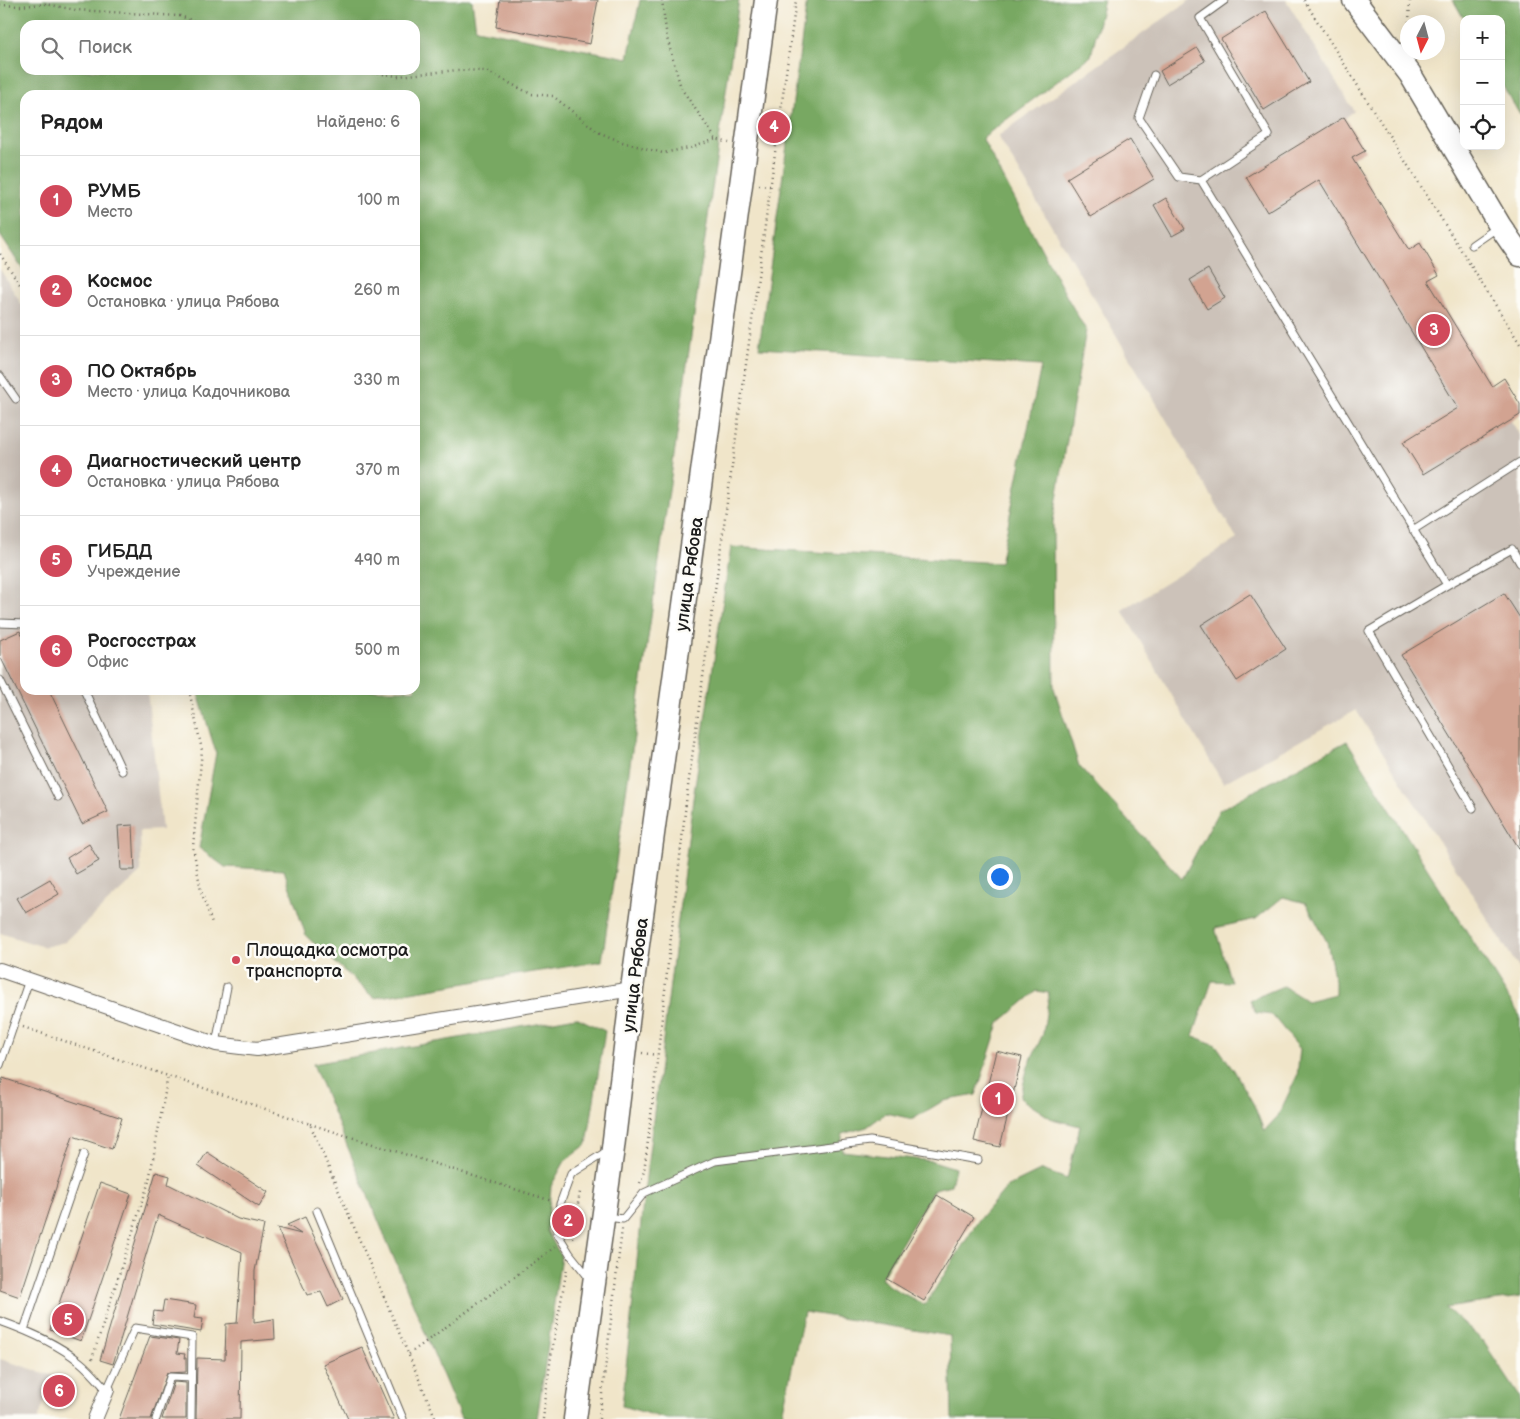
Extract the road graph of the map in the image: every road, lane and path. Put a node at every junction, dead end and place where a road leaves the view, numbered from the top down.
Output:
1 (662, 0) edge
2 (766, 0) edge
3 (796, 0) edge
4 (1224, 0) edge
5 (1304, 0) edge
6 (1354, 0) edge
7 (1410, 0) edge
8 (0, 5) edge
9 (1409, 15) edge
10 (191, 20) edge
11 (420, 74) edge
12 (390, 75) edge
13 (408, 75) edge
14 (1154, 76) dead end
15 (716, 139) junction
16 (731, 144) dead end
17 (1200, 180) junction
18 (1500, 226) junction
19 (1472, 244) dead end
20 (0, 254) edge
21 (1520, 255) edge
22 (20, 284) edge
23 (1520, 344) edge
24 (0, 376) edge
25 (16, 399) dead end
26 (1520, 462) edge
27 (1413, 530) junction
28 (1520, 563) edge
29 (1447, 585) junction
30 (0, 623) edge
31 (20, 624) edge
32 (0, 680) edge
33 (86, 695) edge
34 (190, 695) edge
35 (122, 771) dead end
36 (58, 797) dead end
37 (1473, 808) dead end
38 (212, 923) dead end
39 (0, 970) edge
40 (29, 980) junction
41 (227, 986) dead end
42 (632, 989) junction
43 (13, 1024) junction
44 (216, 1044) junction
45 (0, 1065) edge
46 (168, 1076) junction
47 (310, 1124) junction
48 (613, 1148) junction
49 (84, 1154) dead end
50 (978, 1160) dead end
51 (639, 1189) dead end
52 (580, 1192) dead end
53 (560, 1204) junction
54 (577, 1208) junction
55 (317, 1211) dead end
56 (613, 1218) junction
57 (573, 1234) junction
58 (563, 1241) junction
59 (570, 1254) junction
60 (594, 1284) junction
61 (0, 1321) edge
62 (24, 1330) junction
63 (409, 1354) junction
64 (89, 1370) junction
65 (191, 1378) junction
66 (107, 1390) junction
67 (95, 1419) edge
68 (156, 1419) edge
69 (191, 1419) edge
70 (403, 1419) edge
71 (436, 1419) edge
72 (543, 1419) edge
73 (575, 1419) edge
74 (598, 1419) edge

1 - 15 path
2 - 42 main road, улица Рябова
3 - 51 path
4 - 17 lane
5 - 23 path
6 - 18 main road
7 - 9 path
8 - 10 path
11 - 15 path
12 - 13 path
14 - 17 lane
15 - 16 path
17 - 27 lane
18 - 19 lane
18 - 21 main road
20 - 22 path
24 - 25 lane
26 - 27 lane
27 - 29 lane
28 - 29 lane
29 - 37 lane
30 - 31 lane
32 - 36 lane
33 - 35 lane
34 - 38 path
39 - 40 street
40 - 43 lane
40 - 44 street
41 - 44 lane
42 - 44 street
42 - 48 main road, улица Рябова
43 - 45 lane
43 - 46 path
46 - 47 path
46 - 64 path
47 - 53 path
47 - 63 path
48 - 53 lane
48 - 56 main road, улица Рябова
49 - 62 lane
50 - 56 lane
52 - 54 path
53 - 54 path
53 - 58 lane
54 - 57 path
55 - 70 lane
56 - 60 main road
56 - 74 path
57 - 58 path
57 - 59 path
58 - 59 lane
58 - 63 path
59 - 60 lane
59 - 72 path
60 - 73 main road
61 - 62 lane
62 - 64 lane
63 - 71 path
64 - 66 lane
65 - 66 lane
65 - 68 lane
65 - 69 lane
66 - 67 street

